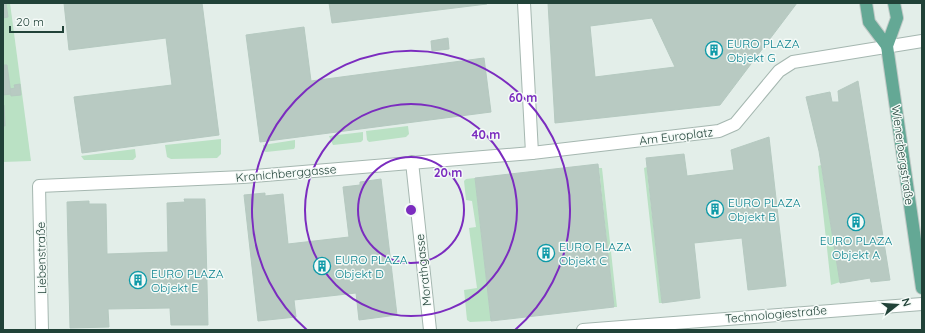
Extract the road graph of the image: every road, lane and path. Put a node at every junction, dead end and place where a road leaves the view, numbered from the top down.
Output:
1 (524, 3) edge
2 (866, 3) edge
3 (894, 3) edge
4 (922, 41) edge
5 (887, 46) junction
6 (532, 153) junction
7 (412, 162) junction
8 (39, 186) joint
9 (922, 288) edge
10 (922, 304) edge
11 (42, 330) edge
12 (430, 330) edge
13 (583, 330) edge

1 - 6 street
2 - 5 main road, Wienerbergstraße
3 - 5 main road, Wienerbergstraße
4 - 5 street, Am Europlatz
5 - 6 street, Am Europlatz
5 - 9 main road, Wienerbergstraße
6 - 7 street, Kranichberggasse
7 - 8 street, Kranichberggasse
7 - 12 street, Morathgasse
8 - 11 street, Liebenstraße
10 - 13 street, Technologiestraße

